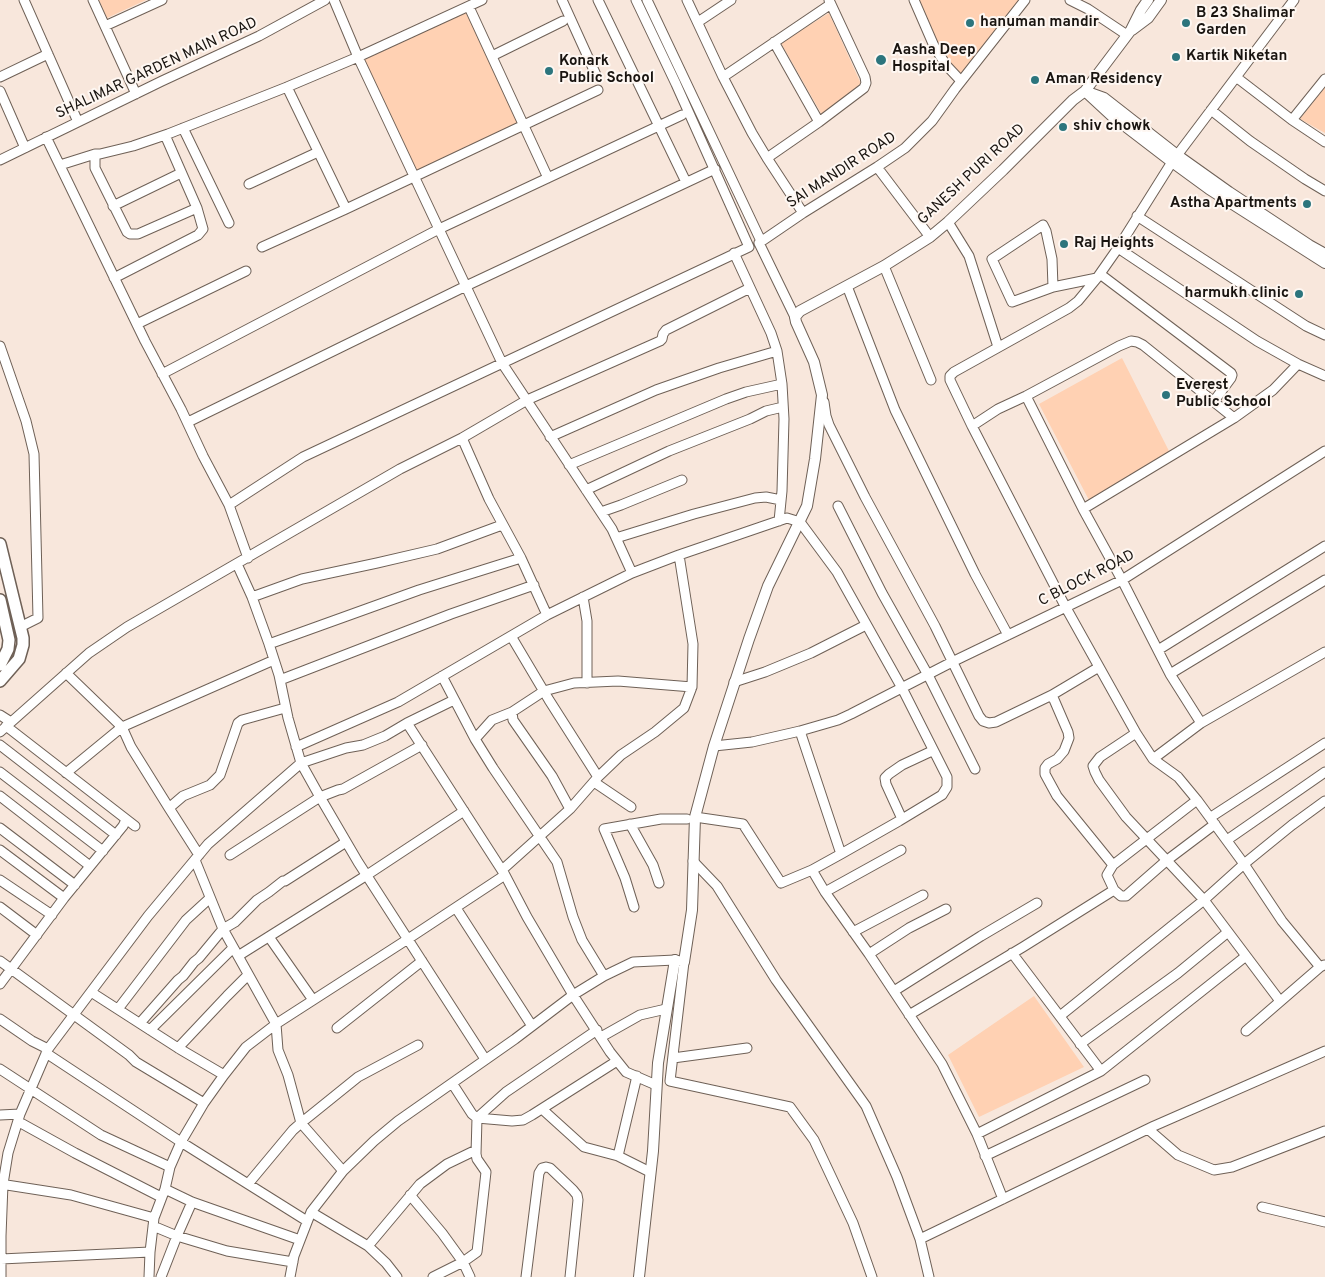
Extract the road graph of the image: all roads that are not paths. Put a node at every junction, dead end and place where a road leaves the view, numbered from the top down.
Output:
1 (24, 0) edge
2 (93, 0) edge
3 (162, 0) edge
4 (325, 0) edge
5 (334, 0) edge
6 (482, 0) edge
7 (562, 0) edge
8 (598, 0) edge
9 (636, 0) edge
10 (647, 0) edge
11 (687, 0) edge
12 (731, 0) edge
13 (914, 0) edge
14 (1025, 0) edge
15 (1070, 0) edge
16 (1148, 0) edge
17 (1161, 0) edge
18 (1294, 0) edge
19 (830, 2) edge
20 (469, 7) junction
21 (563, 20) dead end
22 (698, 22) junction
23 (105, 26) junction
24 (1129, 33) junction
25 (774, 42) junction
26 (48, 54) junction
27 (492, 56) junction
28 (358, 57) junction
29 (0, 77) edge
30 (598, 77) dead end
31 (723, 77) junction
32 (1236, 77) junction
33 (1325, 78) edge
34 (962, 81) junction
35 (287, 87) junction
36 (598, 90) dead end
37 (0, 91) edge
38 (1085, 91) junction
39 (136, 94) junction
40 (1211, 110) junction
41 (682, 115) dead end
42 (1292, 120) junction
43 (78, 122) junction
44 (819, 122) junction
45 (523, 125) junction
46 (659, 126) junction
47 (183, 128) junction
48 (165, 136) junction
49 (46, 137) junction
50 (1325, 142) edge
51 (25, 148) junction
52 (318, 152) junction
53 (96, 154) junction
54 (766, 158) junction
55 (1174, 158) junction
56 (0, 160) edge
57 (60, 165) junction
58 (877, 167) junction
59 (715, 169) junction
60 (181, 173) junction
61 (414, 177) junction
62 (548, 178) junction
63 (686, 182) junction
64 (249, 184) dead end
65 (1325, 191) edge
66 (113, 206) junction
67 (197, 208) junction
68 (346, 210) junction
69 (803, 213) junction
70 (1137, 216) junction
71 (948, 222) junction
72 (229, 223) dead end
73 (439, 229) junction
74 (930, 237) junction
75 (761, 241) junction
76 (262, 247) dead end
77 (1118, 248) junction
78 (734, 253) junction
79 (1325, 254) edge
80 (1325, 263) edge
81 (884, 266) junction
82 (246, 270) dead end
83 (1099, 276) junction
84 (114, 278) junction
85 (466, 286) junction
86 (847, 286) junction
87 (1053, 287) junction
88 (750, 288) junction
89 (796, 317) junction
90 (137, 324) junction
91 (1325, 335) edge
92 (0, 346) edge
93 (998, 347) junction
94 (777, 351) junction
95 (502, 363) junction
96 (1298, 364) junction
97 (162, 374) junction
98 (1325, 376) edge
99 (931, 380) dead end
100 (782, 384) junction
101 (822, 395) junction
102 (1026, 396) junction
103 (527, 400) junction
104 (1214, 401) junction
105 (784, 407) junction
106 (1234, 418) junction
107 (188, 422) junction
108 (972, 426) junction
109 (550, 437) junction
110 (462, 438) junction
111 (1325, 451) edge
112 (569, 465) junction
113 (682, 480) dead end
114 (586, 490) junction
115 (781, 500) junction
116 (229, 505) junction
117 (838, 506) dead end
118 (1083, 509) junction
119 (601, 512) junction
120 (783, 519) junction
121 (800, 522) junction
122 (502, 525) junction
123 (616, 538) junction
124 (0, 544) edge
125 (1325, 546) edge
126 (679, 555) junction
127 (248, 558) junction
128 (521, 558) junction
129 (237, 564) junction
130 (632, 573) junction
131 (1122, 580) junction
132 (1325, 580) edge
133 (534, 585) junction
134 (252, 597) junction
135 (583, 597) junction
136 (0, 600) edge
137 (1066, 606) junction
138 (547, 615) junction
139 (866, 625) junction
140 (20, 627) junction
141 (1008, 635) junction
142 (510, 636) junction
143 (269, 644) junction
144 (1158, 650) junction
145 (1325, 652) edge
146 (274, 660) junction
147 (952, 662) junction
148 (0, 665) edge
149 (1099, 667) junction
150 (66, 673) junction
151 (1170, 674) junction
152 (928, 675) junction
153 (442, 676) junction
154 (280, 680) junction
155 (0, 681) edge
156 (734, 682) junction
157 (587, 683) junction
158 (692, 687) junction
159 (902, 688) junction
160 (544, 691) junction
161 (1052, 695) junction
162 (454, 700) junction
163 (285, 708) junction
164 (512, 712) junction
165 (0, 715) edge
166 (407, 723) junction
167 (1201, 723) junction
168 (6, 726) edge
169 (122, 727) junction
170 (800, 731) junction
171 (1136, 733) junction
172 (475, 739) junction
173 (1325, 743) edge
174 (422, 744) junction
175 (0, 745) edge
176 (714, 746) junction
177 (296, 747) junction
178 (932, 751) junction
179 (1153, 759) junction
180 (301, 763) junction
181 (975, 769) dead end
182 (0, 772) edge
183 (1325, 772) edge
184 (66, 773) junction
185 (596, 779) junction
186 (0, 796) edge
187 (320, 798) junction
188 (1197, 800) junction
189 (1325, 801) edge
190 (631, 807) dead end
191 (169, 808) junction
192 (570, 809) junction
193 (464, 811) junction
194 (691, 818) junction
195 (902, 818) junction
196 (126, 820) junction
197 (1213, 821) junction
198 (630, 824) junction
199 (135, 826) dead end
200 (0, 828) edge
201 (116, 835) junction
202 (539, 837) junction
203 (1146, 839) junction
204 (1227, 840) junction
205 (346, 842) junction
206 (0, 850) edge
207 (901, 850) dead end
208 (103, 851) junction
209 (841, 854) junction
210 (230, 855) dead end
211 (197, 857) junction
212 (693, 861) junction
213 (1166, 861) junction
214 (1114, 864) junction
215 (1244, 864) junction
216 (90, 866) junction
217 (812, 870) junction
218 (503, 872) junction
219 (367, 875) junction
220 (0, 880) edge
221 (659, 883) dead end
222 (75, 885) junction
223 (1114, 890) junction
224 (825, 892) junction
225 (923, 895) dead end
226 (64, 898) junction
227 (210, 898) junction
228 (1204, 900) junction
229 (1037, 903) dead end
230 (0, 907) edge
231 (634, 907) dead end
232 (456, 908) junction
233 (946, 909) dead end
234 (52, 915) junction
235 (223, 929) junction
236 (853, 932) junction
237 (1228, 932) junction
238 (37, 935) junction
239 (269, 937) junction
240 (408, 939) junction
241 (236, 952) junction
242 (1012, 953) junction
243 (869, 954) junction
244 (1246, 956) junction
245 (0, 961) edge
246 (422, 961) junction
247 (679, 961) junction
248 (1323, 966) edge
249 (11, 968) junction
250 (248, 975) junction
251 (604, 976) junction
252 (0, 984) edge
253 (894, 991) junction
254 (91, 992) junction
255 (573, 994) junction
256 (313, 1000) junction
257 (1280, 1001) junction
258 (118, 1009) junction
259 (666, 1009) junction
260 (74, 1015) junction
261 (909, 1015) junction
262 (1060, 1016) junction
263 (0, 1019) edge
264 (140, 1023) junction
265 (276, 1024) junction
266 (532, 1026) junction
267 (337, 1028) dead end
268 (150, 1030) junction
269 (1246, 1031) dead end
270 (599, 1034) junction
271 (1080, 1044) junction
272 (418, 1045) dead end
273 (178, 1048) junction
274 (747, 1048) dead end
275 (47, 1051) junction
276 (1325, 1051) edge
277 (673, 1058) junction
278 (485, 1059) junction
279 (617, 1061) junction
280 (0, 1069) edge
281 (1100, 1071) junction
282 (224, 1075) junction
283 (637, 1076) junction
284 (1145, 1080) dead end
285 (452, 1083) junction
286 (656, 1085) junction
287 (31, 1089) junction
288 (204, 1103) junction
289 (542, 1109) junction
290 (0, 1115) edge
291 (19, 1118) junction
292 (477, 1118) junction
293 (301, 1123) junction
294 (1148, 1129) junction
295 (1325, 1131) edge
296 (977, 1134) junction
297 (181, 1142) junction
298 (476, 1150) junction
299 (618, 1156) junction
300 (986, 1156) junction
301 (170, 1167) junction
302 (342, 1171) junction
303 (650, 1172) junction
304 (1, 1184) edge
305 (248, 1184) junction
306 (163, 1193) junction
307 (410, 1196) junction
308 (1003, 1199) junction
309 (192, 1202) junction
310 (1262, 1207) dead end
311 (309, 1217) junction
312 (154, 1222) junction
313 (1325, 1222) edge
314 (0, 1236) edge
315 (177, 1236) junction
316 (920, 1239) junction
317 (300, 1240) junction
318 (368, 1246) junction
319 (150, 1252) junction
320 (1, 1259) edge
321 (293, 1262) junction
322 (463, 1262) junction
323 (2, 1277) edge
324 (149, 1277) edge
325 (161, 1277) edge
326 (290, 1277) edge
327 (397, 1277) edge
328 (433, 1277) edge
329 (470, 1277) edge
330 (526, 1277) edge
331 (570, 1277) edge
332 (639, 1277) edge
333 (872, 1277) edge
334 (929, 1277) edge

1 - 26 street
2 - 23 street
3 - 23 street
4 - 39 street, SHALIMAR GARDEN MAIN ROAD
5 - 28 street
6 - 20 street
7 - 30 street
8 - 46 street
9 - 59 street
10 - 75 street
11 - 22 street
12 - 22 street
13 - 34 street
14 - 34 street, SAI MANDIR ROAD
15 - 24 street
16 - 24 street
17 - 24 street
18 - 32 street
19 - 25 street
19 - 44 street
20 - 27 street
20 - 28 street
21 - 27 street
22 - 31 street
23 - 39 street
24 - 38 street, GANESH PURI ROAD
25 - 31 street
25 - 44 street
26 - 29 street
26 - 43 street
27 - 45 street
28 - 35 street
28 - 61 street
31 - 54 street
32 - 40 street
32 - 42 street
33 - 42 street
34 - 58 street, SAI MANDIR ROAD
35 - 47 street
35 - 52 street
36 - 45 street
37 - 51 street
38 - 55 street
38 - 71 street, GANESH PURI ROAD
39 - 43 street, SHALIMAR GARDEN MAIN ROAD
40 - 55 street
40 - 65 street
41 - 46 street
42 - 50 street
43 - 49 street, SHALIMAR GARDEN MAIN ROAD
44 - 54 street
45 - 61 street
45 - 62 street
46 - 62 street
46 - 63 street
47 - 48 street
47 - 72 street
48 - 53 street
48 - 60 street
49 - 51 street, SHALIMAR GARDEN MAIN ROAD
49 - 57 street
51 - 56 street, SHALIMAR GARDEN MAIN ROAD
52 - 64 street
52 - 68 street
53 - 57 street
53 - 66 street
54 - 69 street
55 - 70 street
55 - 79 street
55 - 80 street
57 - 84 street
58 - 69 street, SAI MANDIR ROAD
58 - 74 street
59 - 63 street
59 - 78 street
60 - 66 street
60 - 67 street
61 - 68 street
61 - 73 street
62 - 73 street
63 - 85 street
66 - 67 street
67 - 84 street
68 - 76 street
69 - 75 street, SAI MANDIR ROAD
70 - 77 street
70 - 91 street
71 - 74 street, GANESH PURI ROAD
71 - 93 street
73 - 85 street
73 - 97 street
74 - 81 street, GANESH PURI ROAD
75 - 89 street
77 - 83 street
77 - 96 street
78 - 88 street
78 - 95 street
81 - 86 street, GANESH PURI ROAD
81 - 99 street
82 - 90 street
83 - 87 street
83 - 93 street
83 - 104 street
84 - 90 street
85 - 95 street
85 - 107 street
86 - 89 street, GANESH PURI ROAD
86 - 141 street
87 - 87 street
88 - 94 street
88 - 103 street
89 - 101 street
90 - 97 street
92 - 140 street
93 - 108 street
94 - 100 street
94 - 109 street
95 - 103 street
95 - 116 street
96 - 98 street
96 - 106 street
97 - 107 street
100 - 105 street
100 - 112 street
101 - 121 street
101 - 147 street
102 - 104 street
102 - 108 street
102 - 118 street
103 - 109 street
103 - 110 street
104 - 106 street
105 - 114 street
105 - 115 street
106 - 118 street
107 - 116 street
108 - 137 street
109 - 112 street
110 - 122 street
110 - 127 street
111 - 131 street, C BLOCK ROAD
112 - 114 street
113 - 119 street
114 - 119 street
115 - 120 street
115 - 123 street
116 - 127 street
117 - 152 street
118 - 131 street
119 - 123 street
120 - 121 street
120 - 126 street
121 - 139 street
121 - 156 street
122 - 128 street
122 - 134 street
123 - 130 street
124 - 140 main road
125 - 144 street
126 - 130 street
126 - 158 street
127 - 129 street
128 - 133 street
128 - 143 street
129 - 134 street
129 - 150 street
130 - 135 street
131 - 137 street, C BLOCK ROAD
131 - 144 street
132 - 151 street
133 - 138 street
133 - 154 street
134 - 143 street
135 - 138 street
135 - 157 street
136 - 148 main road
137 - 141 street, C BLOCK ROAD
137 - 149 street
138 - 142 street
139 - 156 street
139 - 159 street
140 - 155 main road
141 - 147 street, C BLOCK ROAD
142 - 153 street
142 - 160 street
143 - 146 street
144 - 151 street
145 - 167 street
146 - 154 street
146 - 169 street
147 - 152 street, C BLOCK ROAD
147 - 161 street
149 - 161 street
149 - 171 street
150 - 168 street
150 - 169 street
151 - 167 street
152 - 159 street, C BLOCK ROAD
152 - 181 street
153 - 162 street
153 - 177 street
154 - 163 street
156 - 176 street
157 - 158 street
157 - 160 street
158 - 185 street
159 - 170 street, C BLOCK ROAD
159 - 178 street
160 - 164 street
160 - 185 street
161 - 214 street
162 - 166 street
162 - 172 street
163 - 177 street
163 - 191 street
164 - 172 street
164 - 192 street
165 - 168 street
166 - 174 street
166 - 180 street
167 - 179 street
168 - 184 street
169 - 184 street
169 - 191 street
170 - 176 street, C BLOCK ROAD
170 - 209 street
171 - 179 street
171 - 203 street
172 - 202 street
173 - 197 street
174 - 187 street
174 - 193 street
175 - 201 street
176 - 194 street
177 - 180 street
178 - 195 street
178 - 195 street
179 - 188 street
180 - 187 street
180 - 211 street
182 - 208 street
183 - 204 street
184 - 196 street
185 - 190 street
185 - 192 street
186 - 216 street
187 - 205 street
187 - 210 street
188 - 197 street
188 - 203 street
189 - 215 street
191 - 211 street
192 - 202 street
193 - 218 street
193 - 219 street
194 - 198 street
194 - 212 street
194 - 217 street
195 - 209 street
196 - 199 street
196 - 201 street
197 - 204 street
197 - 213 street
198 - 221 street
198 - 231 street
200 - 222 street
201 - 208 street
202 - 218 street
202 - 251 street
203 - 213 street
203 - 214 street
204 - 215 street
205 - 219 street
205 - 235 street
206 - 226 street
207 - 224 street
208 - 216 street
209 - 217 street
211 - 227 street
211 - 254 street
212 - 247 street
212 - 316 street
213 - 223 street
213 - 228 street
214 - 223 street
215 - 228 street
215 - 248 street
216 - 222 street
217 - 224 street
218 - 232 street
218 - 255 street
219 - 239 street
219 - 240 street
220 - 234 street
222 - 226 street
223 - 242 street
224 - 236 street
225 - 236 street
226 - 234 street
227 - 235 street
227 - 258 street
228 - 237 street
228 - 262 street
229 - 253 street
230 - 238 street
232 - 240 street
232 - 266 street
233 - 243 street
234 - 238 street
235 - 241 street
235 - 264 street
236 - 243 street
237 - 244 street
237 - 271 street
238 - 249 street
239 - 241 street
239 - 256 street
240 - 246 street
240 - 256 street
241 - 250 street
241 - 268 street
242 - 261 street
242 - 262 street
243 - 253 street
244 - 257 street
244 - 281 street
245 - 249 street
246 - 267 street
246 - 278 street
247 - 251 street
247 - 259 street
247 - 277 street
248 - 257 street
249 - 252 street
249 - 260 street
250 - 265 street
250 - 273 street
251 - 255 street
253 - 261 street
254 - 258 street
254 - 260 street
255 - 266 street
255 - 270 street
256 - 265 street
257 - 269 street
258 - 264 street
259 - 270 street
259 - 286 street
260 - 275 street
260 - 288 street
261 - 296 street
262 - 271 street
263 - 275 street
264 - 268 street
265 - 282 street
265 - 293 street
266 - 278 street
268 - 273 street
270 - 279 street
270 - 292 street
271 - 281 street
272 - 293 street
273 - 282 street
274 - 277 street
275 - 287 street
275 - 297 street
276 - 294 street
277 - 333 street
278 - 285 street
279 - 283 street
279 - 289 street
280 - 287 street
281 - 296 street
282 - 288 street
283 - 286 street
283 - 299 street
284 - 300 street
285 - 292 street
285 - 302 street
286 - 303 street
287 - 291 street
287 - 301 street
288 - 297 street
289 - 292 street
289 - 299 street
290 - 291 street
291 - 304 street
291 - 306 street
292 - 298 street
293 - 302 street
293 - 305 street
294 - 295 street
294 - 308 street
296 - 300 street
297 - 301 street
297 - 305 street
298 - 307 street
298 - 322 street
299 - 303 street
300 - 308 street
301 - 306 street
302 - 311 street
303 - 332 street
304 - 312 street
304 - 314 street
305 - 311 street
306 - 309 street
306 - 312 street
307 - 318 street
307 - 322 street
308 - 316 street
309 - 315 street
309 - 317 street
310 - 313 street
311 - 317 street
311 - 318 street
312 - 315 street
312 - 319 street
314 - 320 street
315 - 321 street
315 - 325 street
316 - 334 street
317 - 321 street
318 - 327 street
319 - 320 street
319 - 324 street
320 - 323 street
321 - 326 street
322 - 328 street
322 - 329 street
330 - 331 street

